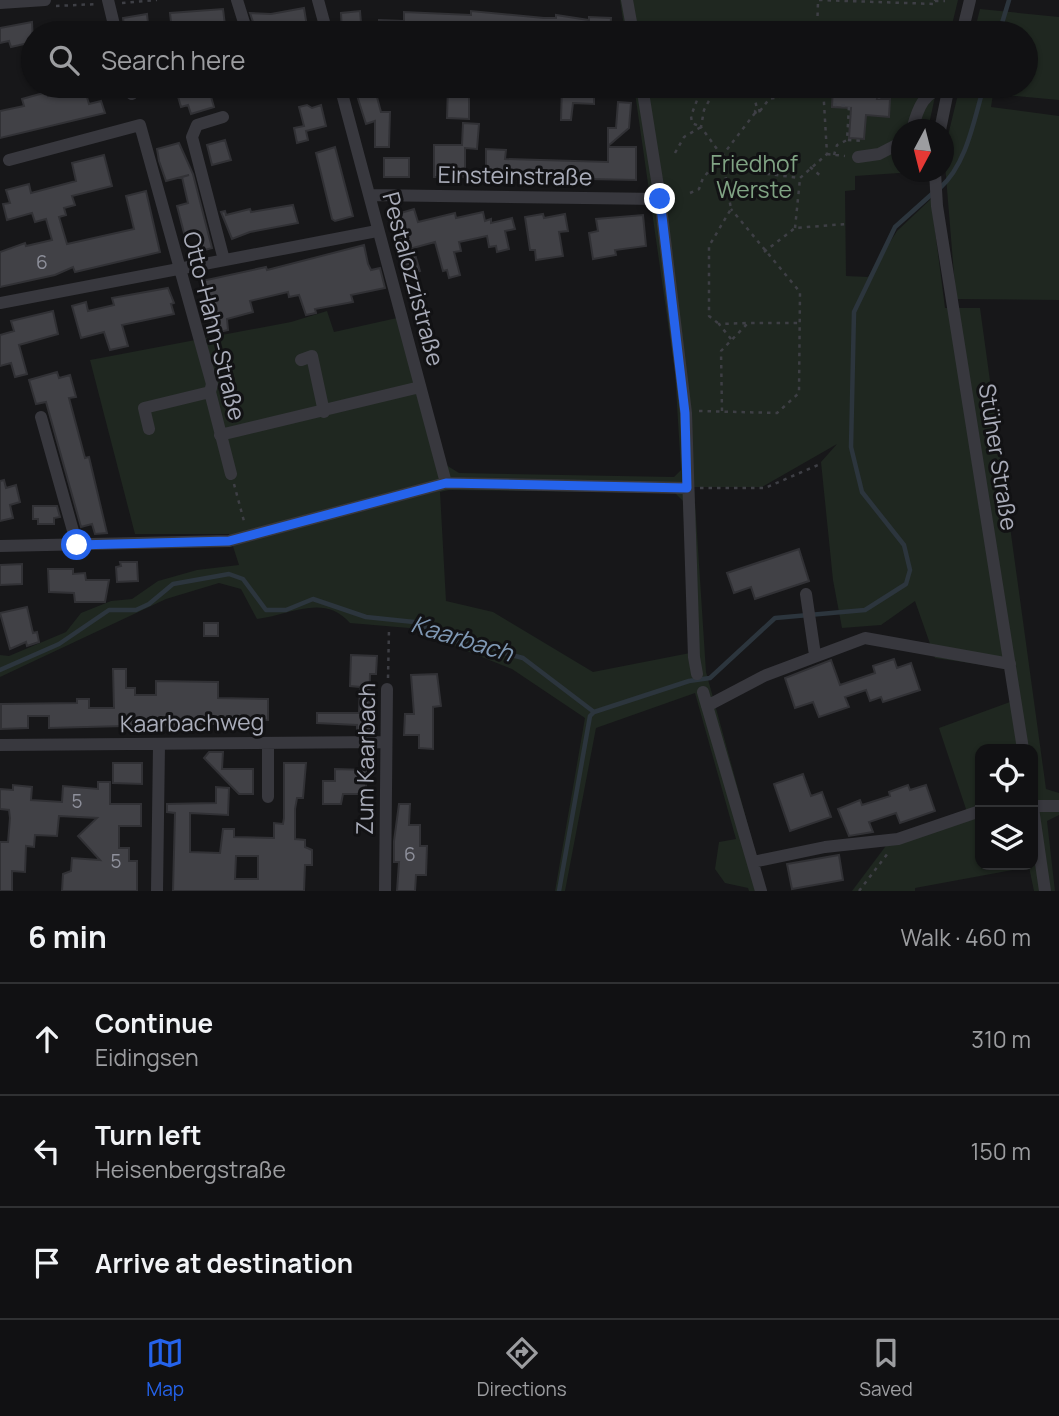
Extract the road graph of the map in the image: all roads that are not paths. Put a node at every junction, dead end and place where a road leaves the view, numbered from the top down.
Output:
1 (237, 0) edge
2 (318, 0) edge
3 (627, 0) edge
4 (970, 0) edge
5 (108, 2) edge
6 (0, 3) edge
7 (50, 3) edge
8 (113, 21) edge
9 (244, 21) edge
10 (324, 21) edge
11 (631, 21) edge
12 (965, 21) edge
13 (343, 98) edge
14 (644, 98) edge
15 (925, 98) edge
16 (947, 98) edge
17 (223, 117) dead end
18 (915, 119) edge
19 (942, 119) edge
20 (891, 147) edge
21 (858, 157) road end
22 (9, 160) dead end
23 (935, 182) edge
24 (369, 195) junction
25 (660, 199) junction
26 (377, 231) junction
27 (224, 260) junction
28 (180, 268) junction
29 (0, 303) edge
30 (301, 360) dead end
31 (420, 387) junction
32 (210, 391) junction
33 (324, 412) junction
34 (41, 417) dead end
35 (149, 429) dead end
36 (220, 435) junction
37 (231, 474) road end
38 (446, 483) junction
39 (687, 488) junction
40 (77, 545) junction
41 (0, 546) edge
42 (806, 594) dead end
43 (815, 655) junction
44 (1010, 664) junction
45 (697, 674) dead end
46 (387, 689) road end
47 (704, 692) dead end
48 (707, 706) junction
49 (385, 742) junction
50 (268, 743) junction
51 (1022, 744) edge
52 (0, 745) edge
53 (159, 745) junction
54 (268, 797) dead end
55 (1059, 806) edge
56 (1038, 807) edge
57 (975, 813) edge
58 (1038, 842) edge
59 (753, 862) junction
60 (157, 891) edge
61 (385, 891) edge
62 (761, 891) edge
63 (1045, 891) edge

1 - 9 street
2 - 10 street
3 - 11 street
4 - 12 street
5 - 8 street
6 - 7 street
13 - 24 street, Pestalozzistraße
14 - 25 street
15 - 18 street
16 - 19 street
17 - 27 street
20 - 21 street
22 - 28 street, Otto-Hahn-Straße
23 - 44 street, Stüher Straße
24 - 25 street, Einsteinstraße
24 - 26 street, Pestalozzistraße
25 - 39 street
26 - 27 street
26 - 31 street, Pestalozzistraße
27 - 28 street
28 - 29 street
28 - 32 street, Otto-Hahn-Straße
30 - 33 street
31 - 33 street
31 - 38 street, Pestalozzistraße
32 - 35 street
32 - 36 street, Otto-Hahn-Straße
33 - 36 street
34 - 40 street
36 - 37 street, Otto-Hahn-Straße
38 - 39 street
38 - 40 street
39 - 45 street
40 - 41 street
42 - 43 street
43 - 44 street
43 - 48 street
44 - 51 street, Stüher Straße
46 - 49 street, Zum Kaarbach
47 - 48 street
48 - 59 street
49 - 50 street, Kaarbachweg
49 - 61 street, Zum Kaarbach
50 - 53 street, Kaarbachweg
50 - 54 street
52 - 53 street, Kaarbachweg
53 - 60 street
55 - 56 street
57 - 59 street
58 - 63 street
59 - 62 street

